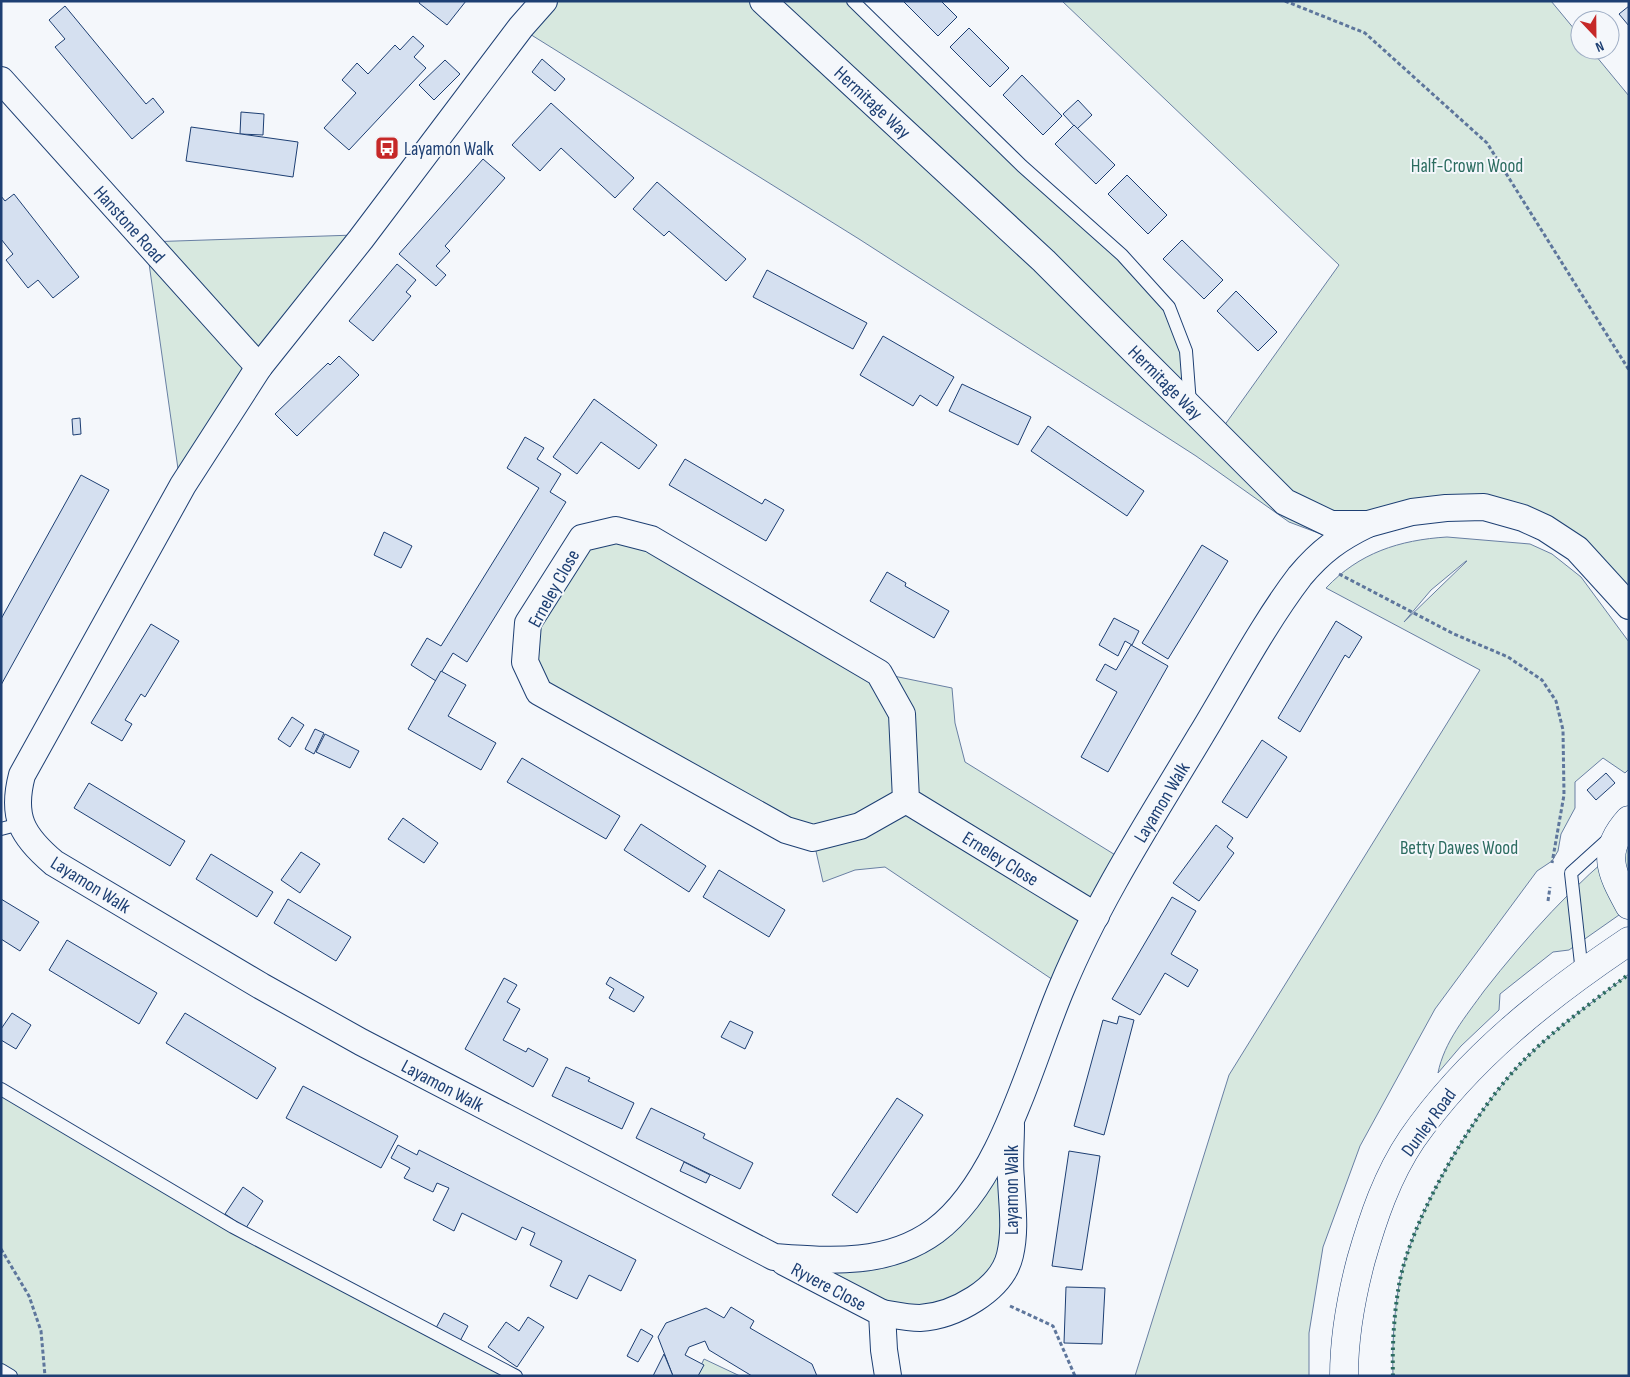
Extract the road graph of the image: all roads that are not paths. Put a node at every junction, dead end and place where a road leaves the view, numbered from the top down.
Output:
1 (544, 1) edge
2 (762, 1) edge
3 (853, 1) edge
4 (1, 80) edge
5 (259, 368) junction
6 (1190, 406) junction
7 (1368, 524) junction
8 (1629, 606) edge
9 (906, 800) junction
10 (1626, 823) edge
11 (11, 826) edge
12 (1629, 905) edge
13 (1096, 916) junction
14 (1629, 941) edge
15 (1582, 972) junction
16 (1, 1089) edge
17 (1012, 1120) junction
18 (774, 1257) junction
19 (882, 1314) junction
20 (1, 1370) edge
21 (11, 1376) edge
22 (516, 1376) edge
23 (888, 1376) edge
24 (1344, 1376) edge

1 - 5 street, Layamon Walk
2 - 6 street, Hermitage Way
3 - 6 lane
4 - 5 street, Hanstone Road
5 - 11 street, Layamon Walk
6 - 7 street, Hermitage Way
7 - 8 street, Hermitage Way
7 - 13 street, Layamon Walk
9 - 9 street, Erneley Close
9 - 13 street, Erneley Close
10 - 12 main road
10 - 15 lane
11 - 18 street, Layamon Walk
13 - 17 street, Layamon Walk
14 - 15 main road, Dunley Road
15 - 24 main road, Dunley Road
16 - 22 lane
17 - 18 street, Layamon Walk
17 - 19 street, Layamon Walk
18 - 19 street, Ryvere Close
19 - 23 street, Ryvere Close
20 - 21 lane

